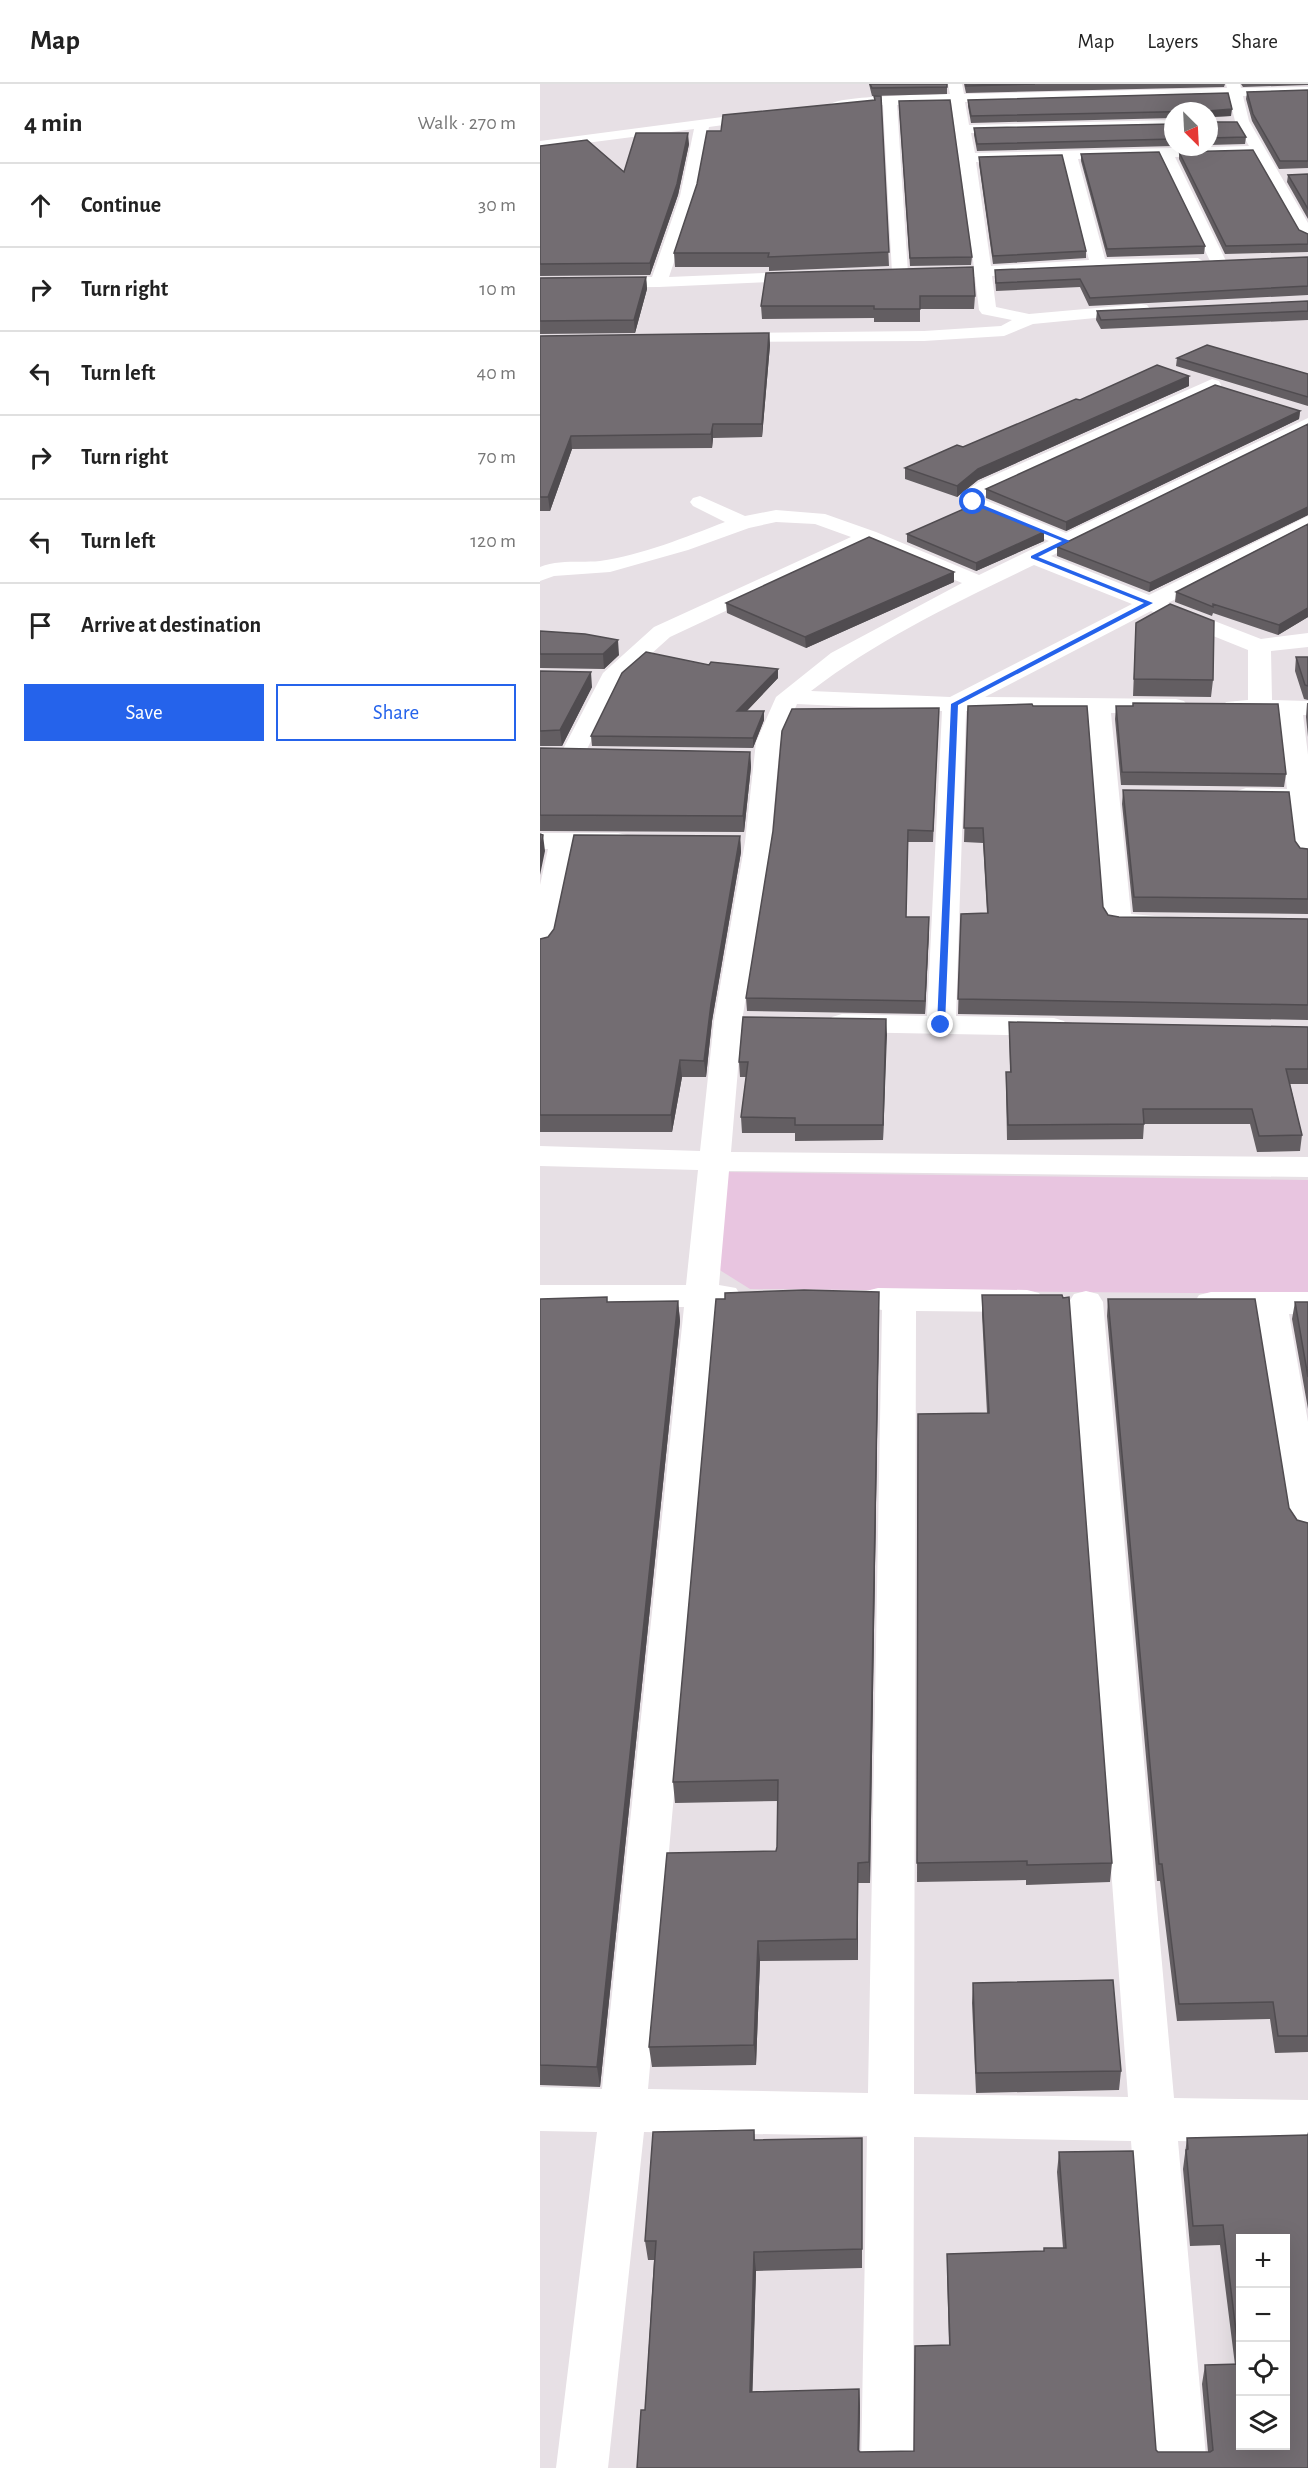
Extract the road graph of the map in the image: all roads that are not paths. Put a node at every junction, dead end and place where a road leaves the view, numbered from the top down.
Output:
1 (859, 84) edge
2 (1234, 88) edge
3 (1047, 90) edge
4 (956, 91) edge
5 (1308, 91) edge
6 (890, 100) junction
7 (862, 102) junction
8 (816, 108) edge
9 (782, 113) edge
10 (702, 124) junction
11 (1164, 124) edge
12 (963, 129) junction
13 (540, 145) edge
14 (1259, 150) junction
15 (1218, 151) edge
16 (1164, 152) edge
17 (1069, 155) junction
18 (1167, 156) edge
19 (968, 158) junction
20 (1273, 176) junction
21 (1296, 176) edge
22 (1308, 237) edge
23 (1098, 264) junction
24 (982, 272) junction
25 (829, 276) edge
26 (659, 282) junction
27 (540, 283) edge
28 (1161, 308) edge
29 (1029, 320) junction
30 (703, 339) edge
31 (1183, 376) edge
32 (1212, 385) junction
33 (1233, 391) edge
34 (1304, 416) edge
35 (700, 502) dead end
36 (1308, 522) edge
37 (743, 523) junction
38 (870, 536) junction
39 (1067, 541) junction
40 (1033, 557) junction
41 (540, 574) edge
42 (979, 583) junction
43 (1149, 603) junction
44 (1308, 640) edge
45 (1259, 646) junction
46 (788, 697) junction
47 (954, 704) junction
48 (1099, 706) junction
49 (1260, 707) junction
50 (1299, 708) edge
51 (573, 755) edge
52 (1221, 796) edge
53 (1301, 797) junction
54 (552, 841) edge
55 (643, 842) edge
56 (1308, 854) edge
57 (1177, 923) edge
58 (540, 945) edge
59 (811, 1022) edge
60 (941, 1025) junction
61 (1085, 1028) edge
62 (540, 1156) edge
63 (715, 1161) junction
64 (1308, 1167) edge
65 (702, 1295) junction
66 (540, 1296) edge
67 (748, 1296) edge
68 (852, 1299) edge
69 (899, 1300) junction
70 (1178, 1302) edge
71 (1270, 1303) junction
72 (1308, 1304) edge
73 (1308, 1525) edge
74 (540, 2109) edge
75 (623, 2111) junction
76 (890, 2115) junction
77 (1153, 2119) junction
78 (1308, 2122) edge
79 (582, 2468) edge
80 (887, 2468) edge
81 (1181, 2468) edge

1 - 7 street
2 - 3 street
2 - 5 street
2 - 14 street
3 - 4 street
4 - 6 street
4 - 12 street
6 - 7 street
6 - 24 street
7 - 8 street
9 - 10 street
10 - 13 street
10 - 26 street
11 - 12 street
12 - 19 street
14 - 15 street
14 - 20 street
16 - 17 street
17 - 19 street
17 - 23 street
18 - 23 street
19 - 24 street
20 - 21 street
20 - 22 street
23 - 24 street
24 - 29 street
25 - 26 street
26 - 27 street
28 - 29 street
29 - 30 street
31 - 32 street
32 - 33 street
32 - 39 street
34 - 39 street
35 - 37 street
36 - 43 street
37 - 38 street
37 - 41 street
38 - 42 street
38 - 51 street
39 - 40 street
40 - 42 street
40 - 43 street
42 - 46 street
43 - 45 street
43 - 47 street
44 - 45 street
45 - 49 street
46 - 47 street
46 - 63 street
47 - 48 street
47 - 60 street
48 - 49 street
48 - 57 street
49 - 50 street
50 - 53 street
52 - 53 street
53 - 56 street
54 - 55 street
54 - 58 street
59 - 60 street
60 - 61 street
62 - 63 street
63 - 64 street
63 - 65 street
65 - 66 street
65 - 67 street
65 - 75 street
68 - 69 street
69 - 76 street
69 - 77 street
70 - 71 street
71 - 72 street
71 - 73 street
74 - 75 street
75 - 76 street
75 - 79 street
76 - 77 street
76 - 80 street
77 - 78 street
77 - 81 street

